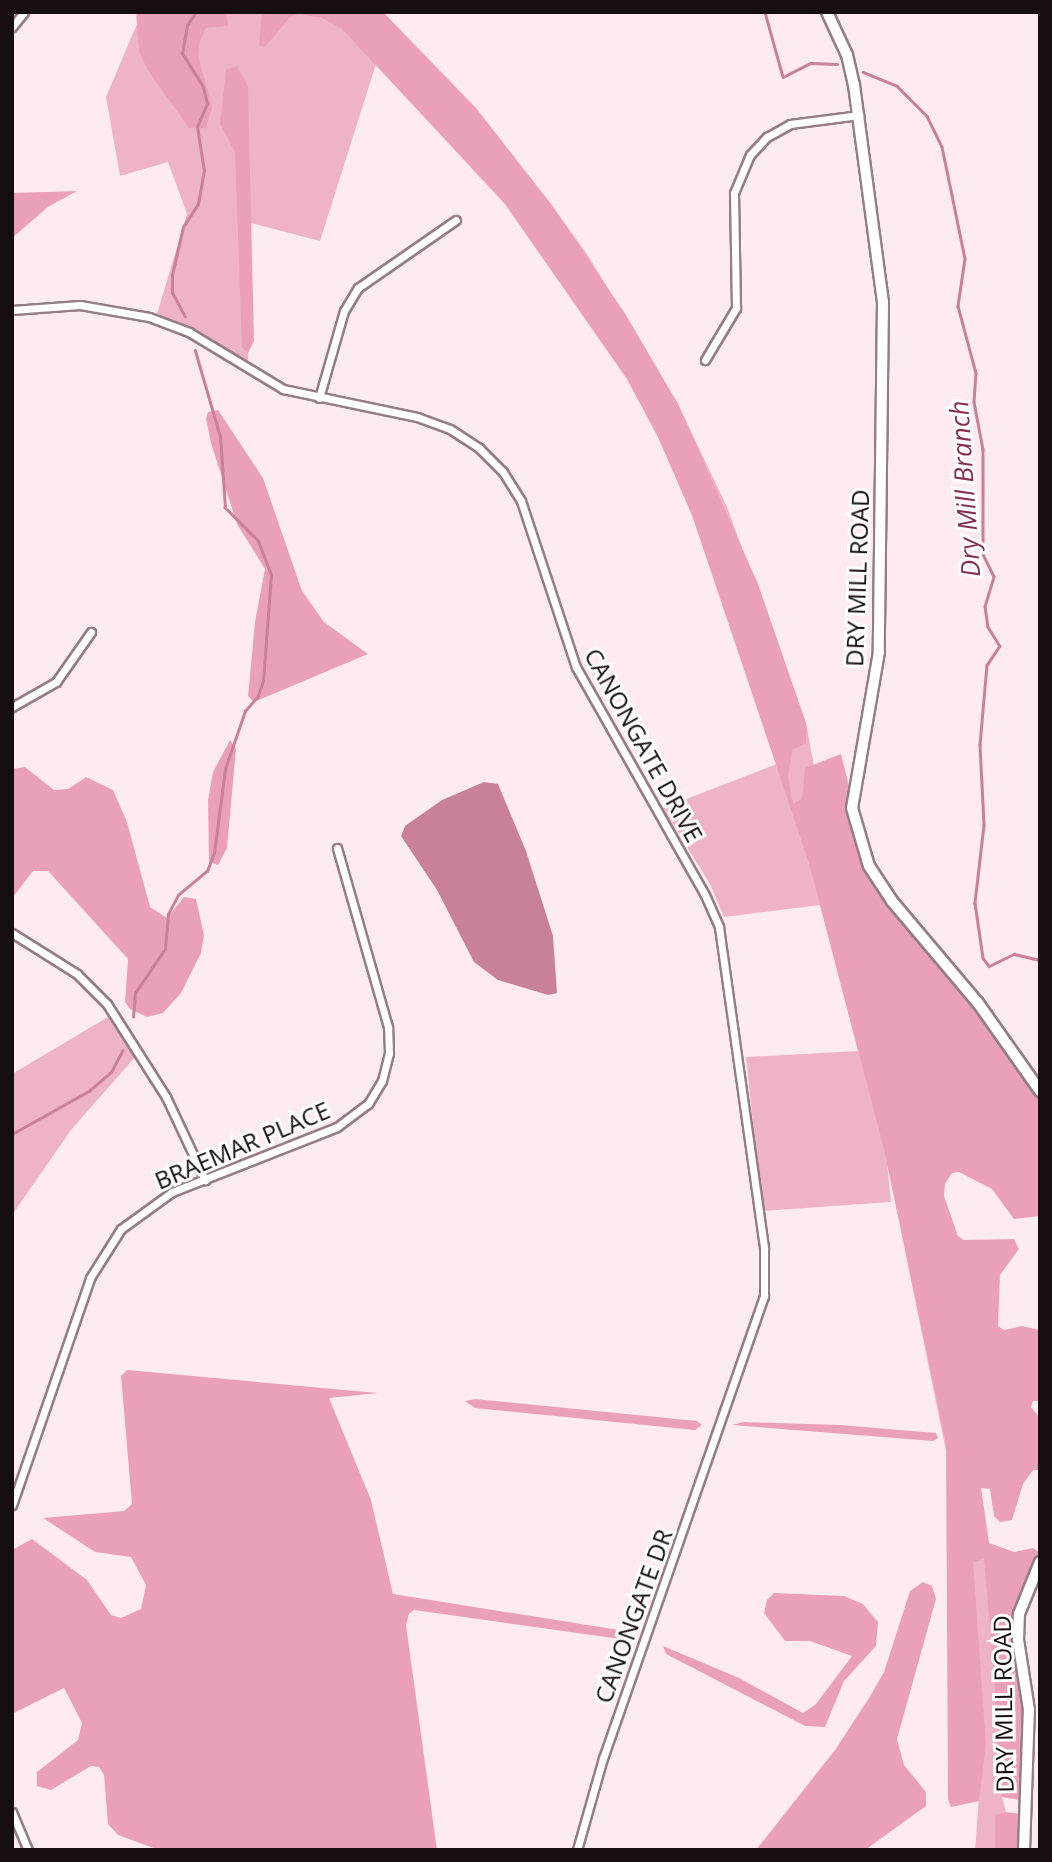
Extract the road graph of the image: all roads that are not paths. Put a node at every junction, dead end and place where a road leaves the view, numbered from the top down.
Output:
1 (24, 12) edge
2 (827, 12) edge
3 (12, 27) edge
4 (859, 114) junction
5 (456, 220) dead end
6 (12, 310) edge
7 (705, 360) dead end
8 (319, 398) junction
9 (91, 632) dead end
10 (12, 707) edge
11 (337, 848) dead end
12 (12, 933) edge
13 (1040, 1091) edge
14 (205, 1181) junction
15 (732, 1398) joint
16 (12, 1505) edge
17 (1040, 1562) edge
18 (12, 1812) edge
19 (28, 1850) edge
20 (577, 1850) edge
21 (1024, 1850) edge

1 - 3 street
2 - 4 street, DRY MILL ROAD
4 - 7 street
4 - 13 street, DRY MILL ROAD
5 - 8 street
6 - 8 street, CANONGATE DRIVE
8 - 15 street, CANONGATE DRIVE
9 - 10 street
11 - 14 street, BRAEMAR PLACE
12 - 14 street
14 - 16 street, BRAEMAR PLACE
15 - 20 street, CANONGATE DR
17 - 21 street, DRY MILL ROAD
18 - 19 street

